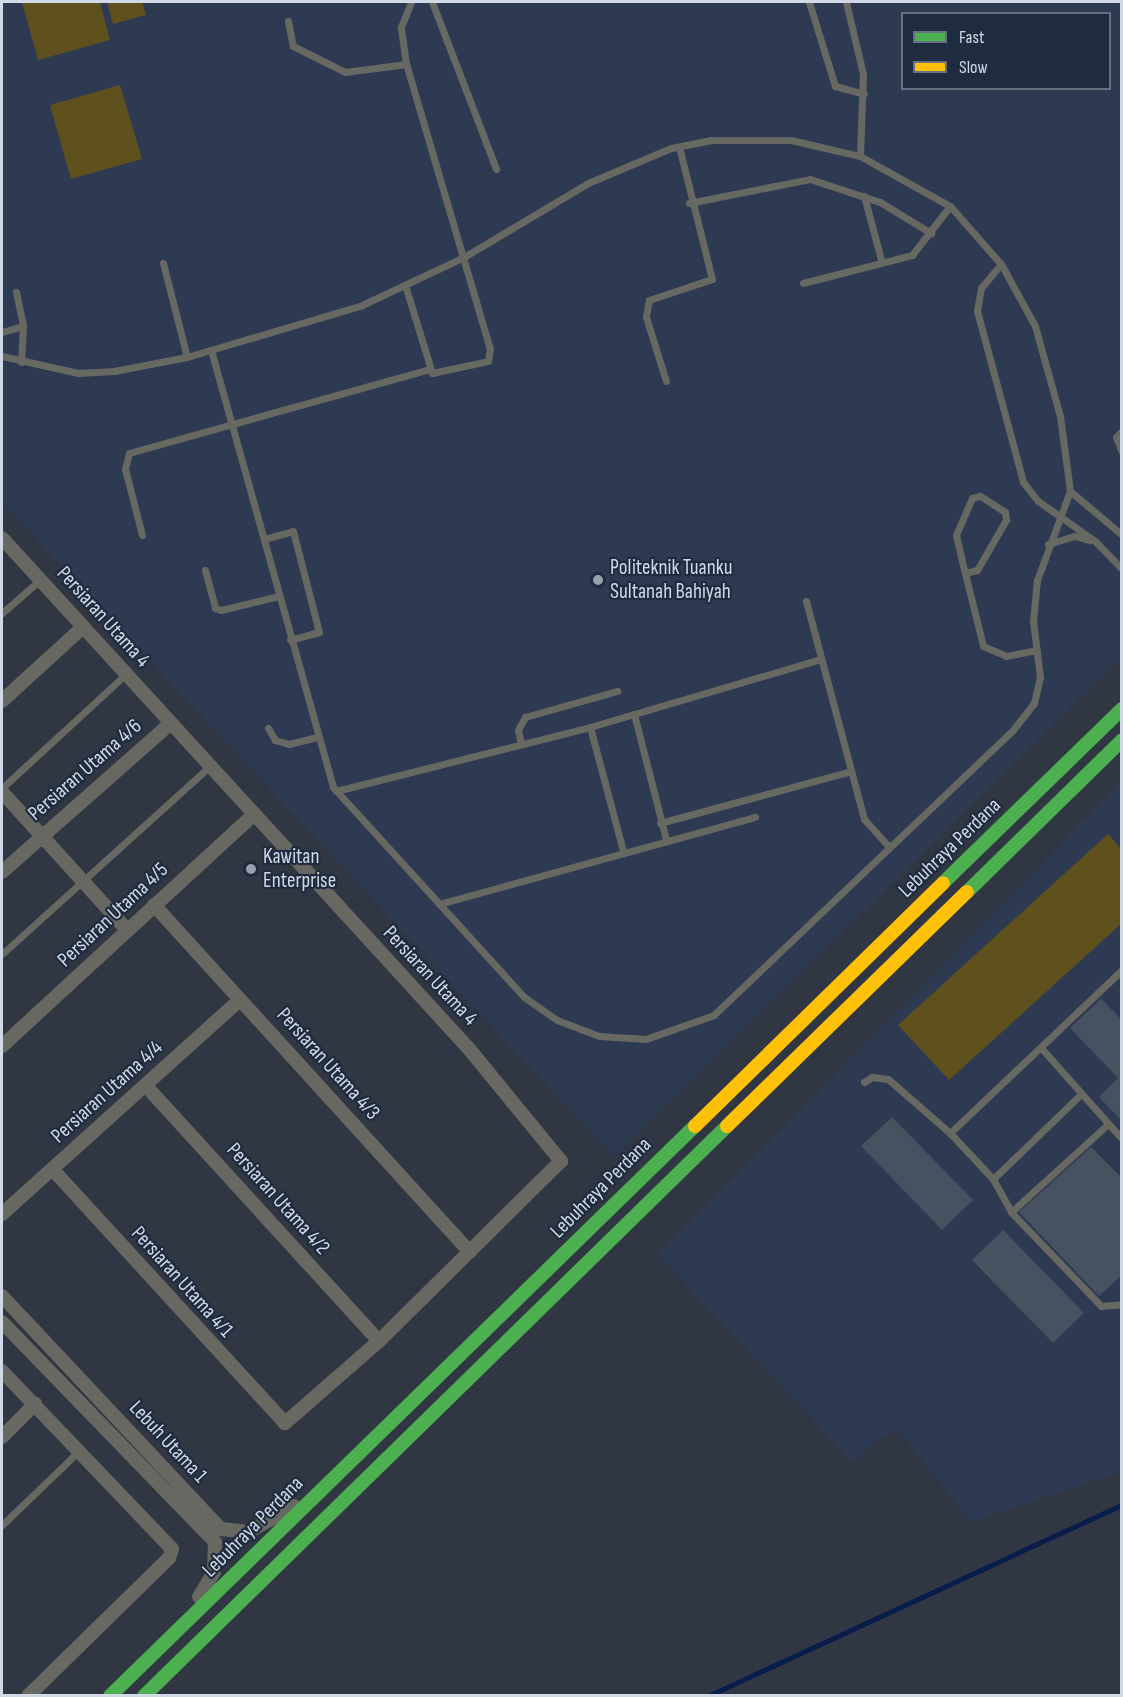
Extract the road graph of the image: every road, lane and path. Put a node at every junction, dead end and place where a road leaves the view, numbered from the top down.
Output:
1 (411, 2) edge
2 (432, 2) edge
3 (809, 2) edge
4 (846, 2) edge
5 (288, 21) dead end
6 (406, 64) junction
7 (864, 94) junction
8 (678, 147) junction
9 (860, 156) junction
10 (496, 169) dead end
11 (864, 196) junction
12 (689, 203) junction
13 (950, 206) junction
14 (931, 233) junction
15 (464, 257) junction
16 (163, 263) dead end
17 (882, 263) junction
18 (1001, 264) junction
19 (804, 283) dead end
20 (405, 285) junction
21 (16, 292) dead end
22 (23, 326) junction
23 (2, 332) edge
24 (211, 350) junction
25 (2, 356) edge
26 (187, 357) junction
27 (21, 362) junction
28 (429, 369) junction
29 (666, 381) dead end
30 (231, 422) junction
31 (1122, 431) edge
32 (1122, 452) edge
33 (1070, 491) junction
34 (1057, 515) junction
35 (142, 535) dead end
36 (1122, 535) edge
37 (2, 538) edge
38 (264, 539) junction
39 (1095, 541) junction
40 (1048, 544) junction
41 (1122, 569) edge
42 (205, 570) dead end
43 (965, 573) junction
44 (41, 579) junction
45 (279, 596) junction
46 (806, 601) dead end
47 (2, 614) edge
48 (83, 627) junction
49 (290, 640) junction
50 (1036, 650) junction
51 (821, 659) junction
52 (126, 674) junction
53 (617, 691) dead end
54 (2, 701) edge
55 (1122, 710) edge
56 (634, 714) junction
57 (170, 724) junction
58 (590, 727) junction
59 (268, 728) dead end
60 (318, 738) junction
61 (1122, 740) edge
62 (521, 744) junction
63 (210, 767) junction
64 (851, 771) junction
65 (2, 790) edge
66 (336, 791) junction
67 (253, 815) junction
68 (755, 817) dead end
69 (660, 823) junction
70 (42, 836) junction
71 (666, 840) junction
72 (888, 846) junction
73 (623, 851) junction
74 (2, 872) edge
75 (83, 882) junction
76 (439, 904) junction
77 (154, 905) junction
78 (127, 930) junction
79 (2, 954) edge
80 (1122, 970) edge
81 (240, 1000) junction
82 (2, 1046) edge
83 (1043, 1050) junction
84 (864, 1082) dead end
85 (146, 1086) junction
86 (1081, 1094) junction
87 (1108, 1124) junction
88 (950, 1133) junction
89 (1122, 1139) edge
90 (53, 1170) junction
91 (993, 1179) junction
92 (1011, 1212) junction
93 (2, 1214) edge
94 (470, 1252) junction
95 (2, 1296) edge
96 (1122, 1304) edge
97 (2, 1322) edge
98 (379, 1341) junction
99 (2, 1371) edge
100 (35, 1404) junction
101 (280, 1422) joint
102 (2, 1437) edge
103 (80, 1451) junction
104 (327, 1483) junction
105 (2, 1525) edge
106 (157, 1650) junction
107 (28, 1695) edge
108 (110, 1695) edge
109 (144, 1695) edge

1 - 6 lane
2 - 10 lane
3 - 7 lane
4 - 7 lane
5 - 6 lane
6 - 15 lane
7 - 9 lane
8 - 9 lane
8 - 12 lane
8 - 15 lane
9 - 13 lane
11 - 12 lane
11 - 14 lane
11 - 17 lane
12 - 29 lane
13 - 14 lane
13 - 18 lane
14 - 17 lane
15 - 20 lane
15 - 28 lane
16 - 26 lane
17 - 19 lane
18 - 33 lane
18 - 34 lane
20 - 24 lane
20 - 28 lane
21 - 22 lane
22 - 23 lane
22 - 27 lane
24 - 26 lane
24 - 30 lane
25 - 27 lane
26 - 27 lane
28 - 30 lane
30 - 35 lane
30 - 38 lane
31 - 32 lane
33 - 34 lane
33 - 36 lane
34 - 39 lane
34 - 40 lane
37 - 44 street, Persiaran Utama 4
38 - 45 lane
38 - 49 lane
39 - 40 lane
39 - 41 lane
40 - 50 lane
42 - 45 lane
43 - 43 lane
43 - 50 lane
44 - 47 lane
44 - 48 street, Persiaran Utama 4
45 - 49 lane
46 - 51 lane
48 - 52 street, Persiaran Utama 4
48 - 54 street
49 - 60 lane
50 - 72 lane
51 - 56 lane
51 - 64 lane
52 - 57 street, Persiaran Utama 4
52 - 65 lane
53 - 62 lane
55 - 104 main road, Lebuhraya Perdana
56 - 58 lane
56 - 69 lane
57 - 63 street, Persiaran Utama 4
57 - 70 street, Persiaran Utama 4/6
58 - 62 lane
58 - 73 lane
59 - 60 lane
60 - 66 lane
61 - 109 main road, Lebuhraya Perdana
62 - 66 lane
63 - 67 street, Persiaran Utama 4
63 - 75 lane
64 - 69 lane
64 - 72 lane
65 - 70 street
66 - 76 lane
67 - 77 street, Persiaran Utama 4/5
67 - 94 street, Persiaran Utama 4
68 - 71 lane
69 - 71 lane
70 - 74 street, Persiaran Utama 4/6
70 - 75 street
71 - 73 lane
72 - 76 lane
73 - 76 lane
75 - 78 street
75 - 79 lane
77 - 78 street, Persiaran Utama 4/5
77 - 81 street, Persiaran Utama 4/3
78 - 82 street, Persiaran Utama 4/5
80 - 83 lane
81 - 85 street, Persiaran Utama 4/4
81 - 94 street, Persiaran Utama 4/3
83 - 86 lane
83 - 88 lane
84 - 88 lane
85 - 90 street, Persiaran Utama 4/4
85 - 98 street, Persiaran Utama 4/2
86 - 87 lane
86 - 91 lane
87 - 89 lane
87 - 92 lane
88 - 91 lane
90 - 93 street, Persiaran Utama 4/4
90 - 101 street, Persiaran Utama 4/1
91 - 92 lane
92 - 96 lane
94 - 98 street, Persiaran Utama 4
95 - 104 street, Lebuh Utama 1
97 - 106 street, Lebuh Utama 1
98 - 101 street, Persiaran Utama 4
99 - 100 street
100 - 102 street
100 - 103 street
103 - 105 lane
103 - 107 street
104 - 106 main road, Lebuhraya Perdana
106 - 108 main road, Lebuhraya Perdana

